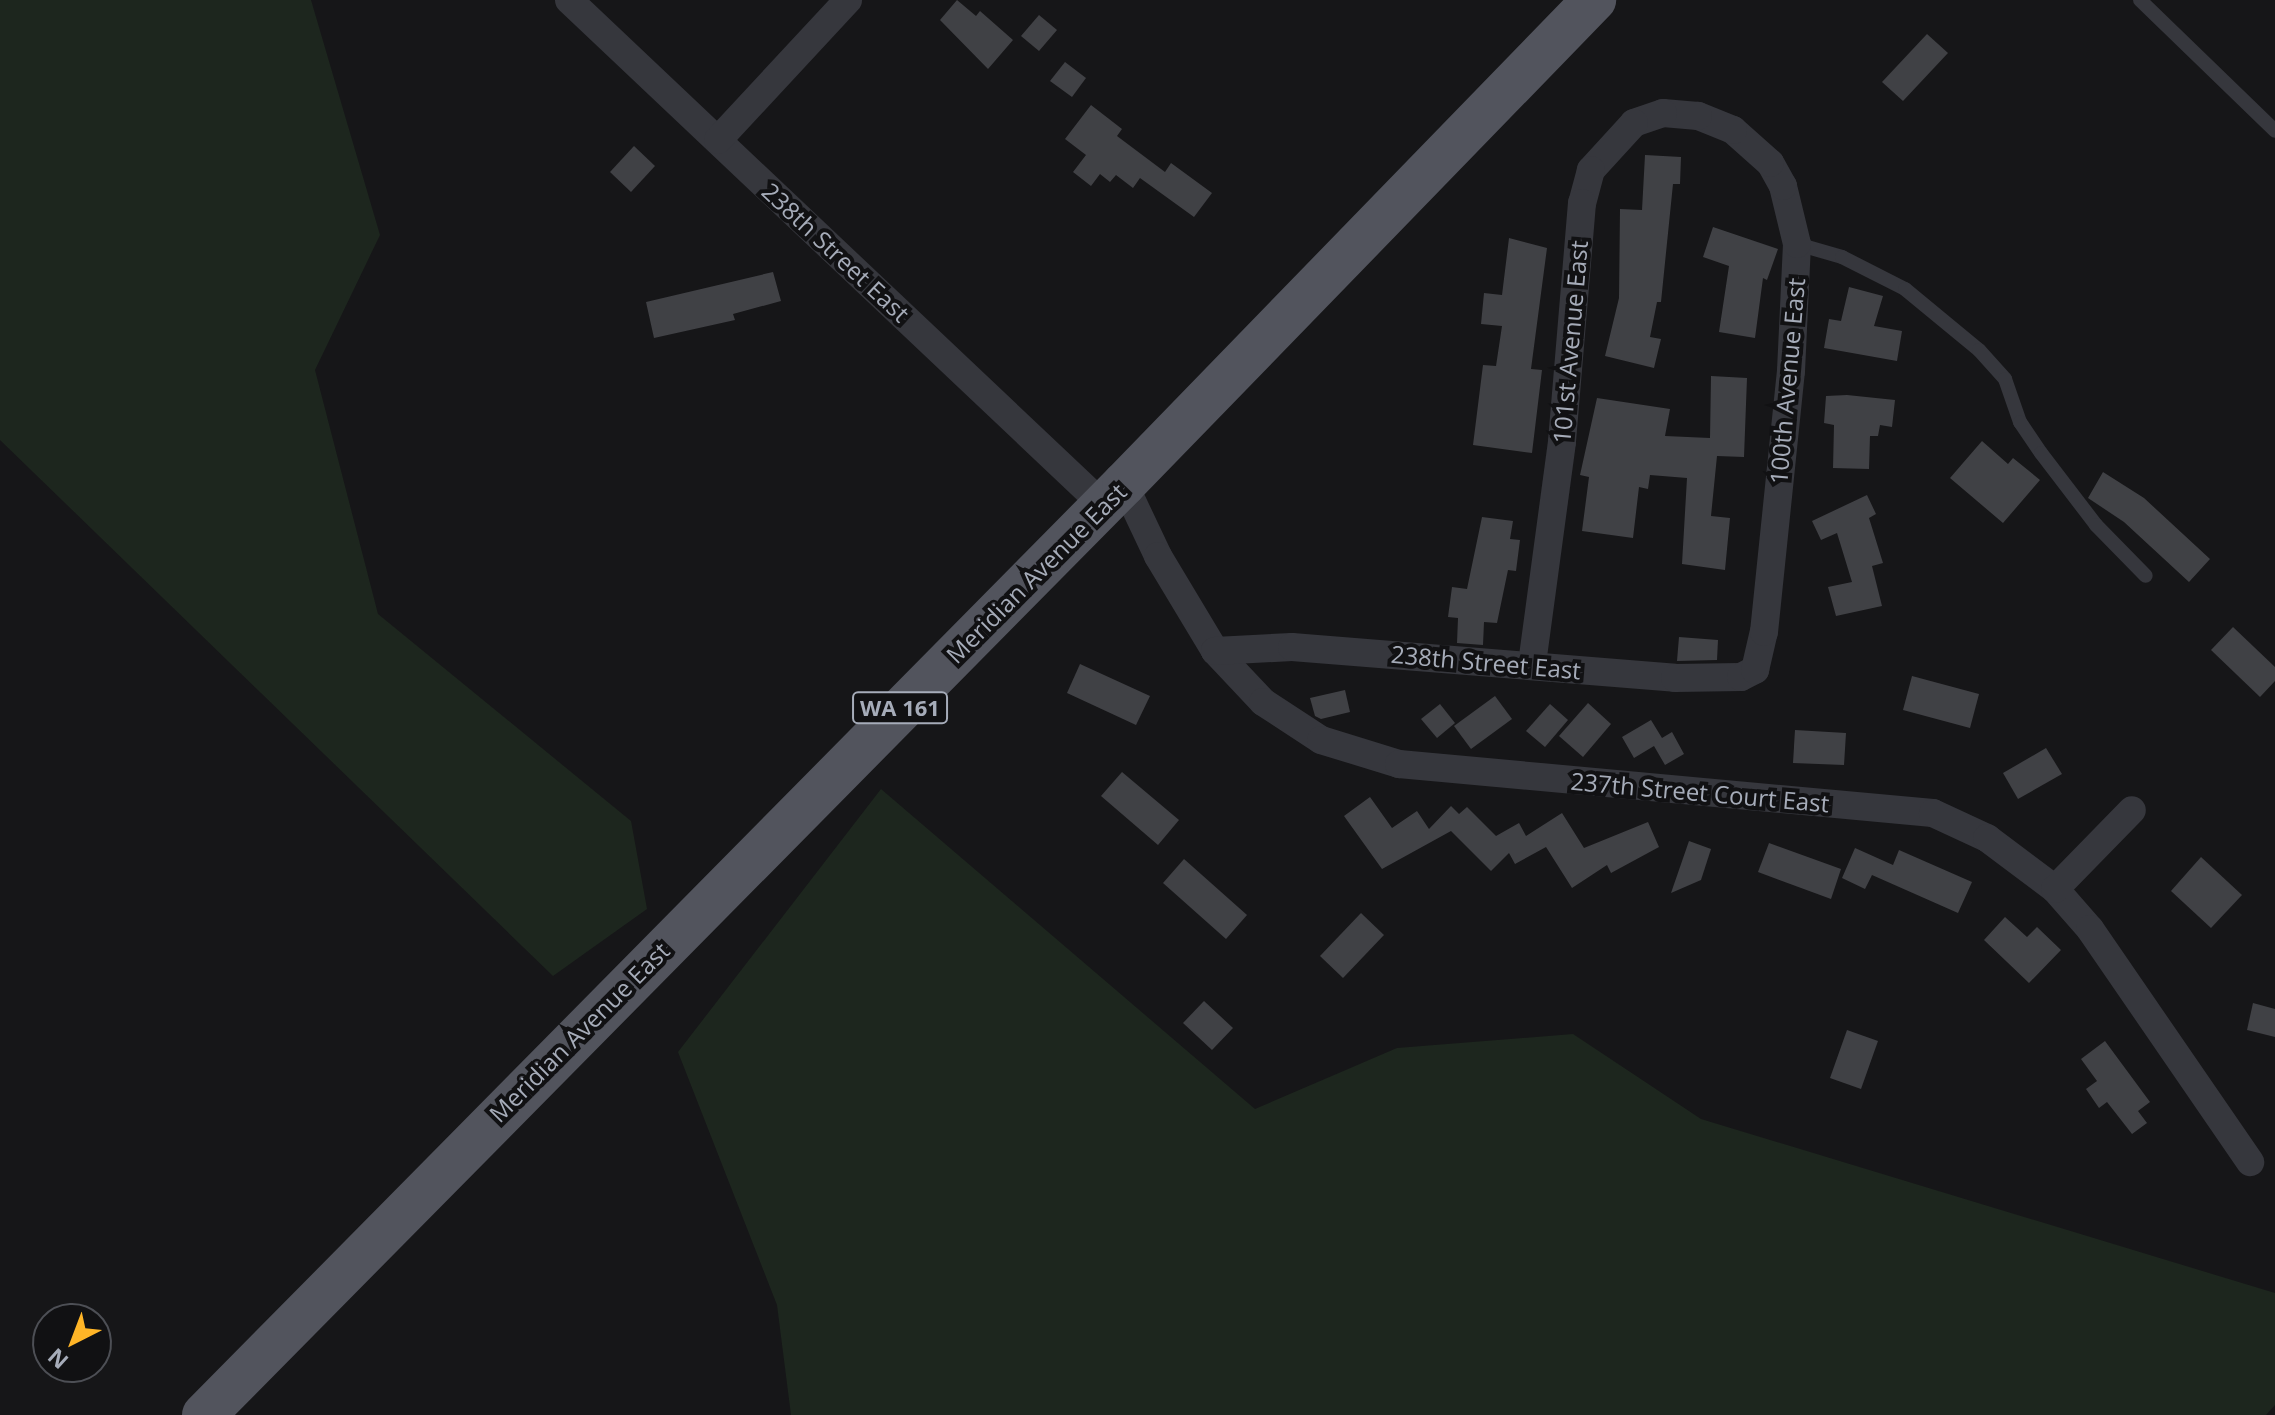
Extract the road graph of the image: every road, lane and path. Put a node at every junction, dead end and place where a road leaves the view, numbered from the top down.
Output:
1 (569, 0) edge
2 (848, 0) edge
3 (1594, 0) edge
4 (2140, 0) edge
5 (1717, 122) joint
6 (2275, 131) edge
7 (718, 140) junction
8 (1797, 244) junction
9 (1114, 494) junction
10 (2146, 576) dead end
11 (1215, 651) junction
12 (1532, 664) junction
13 (1755, 670) joint
14 (2132, 810) dead end
15 (2055, 889) junction
16 (2250, 1162) dead end
17 (204, 1415) edge

1 - 7 street, 238th Street East
2 - 7 street
3 - 9 main road, Meridian Avenue East / WA 161
4 - 6 lane
5 - 8 street, 100th Avenue East
5 - 12 street, 101st Avenue East
7 - 9 street, 238th Street East
8 - 10 lane
8 - 13 street, 100th Avenue East
9 - 11 street, 237th Street Court East
9 - 17 main road, Meridian Avenue East / WA 161
11 - 12 street, 238th Street East
11 - 15 street, 237th Street Court East
12 - 13 street, 238th Street East
14 - 15 street
15 - 16 street, 237th Street Court East

